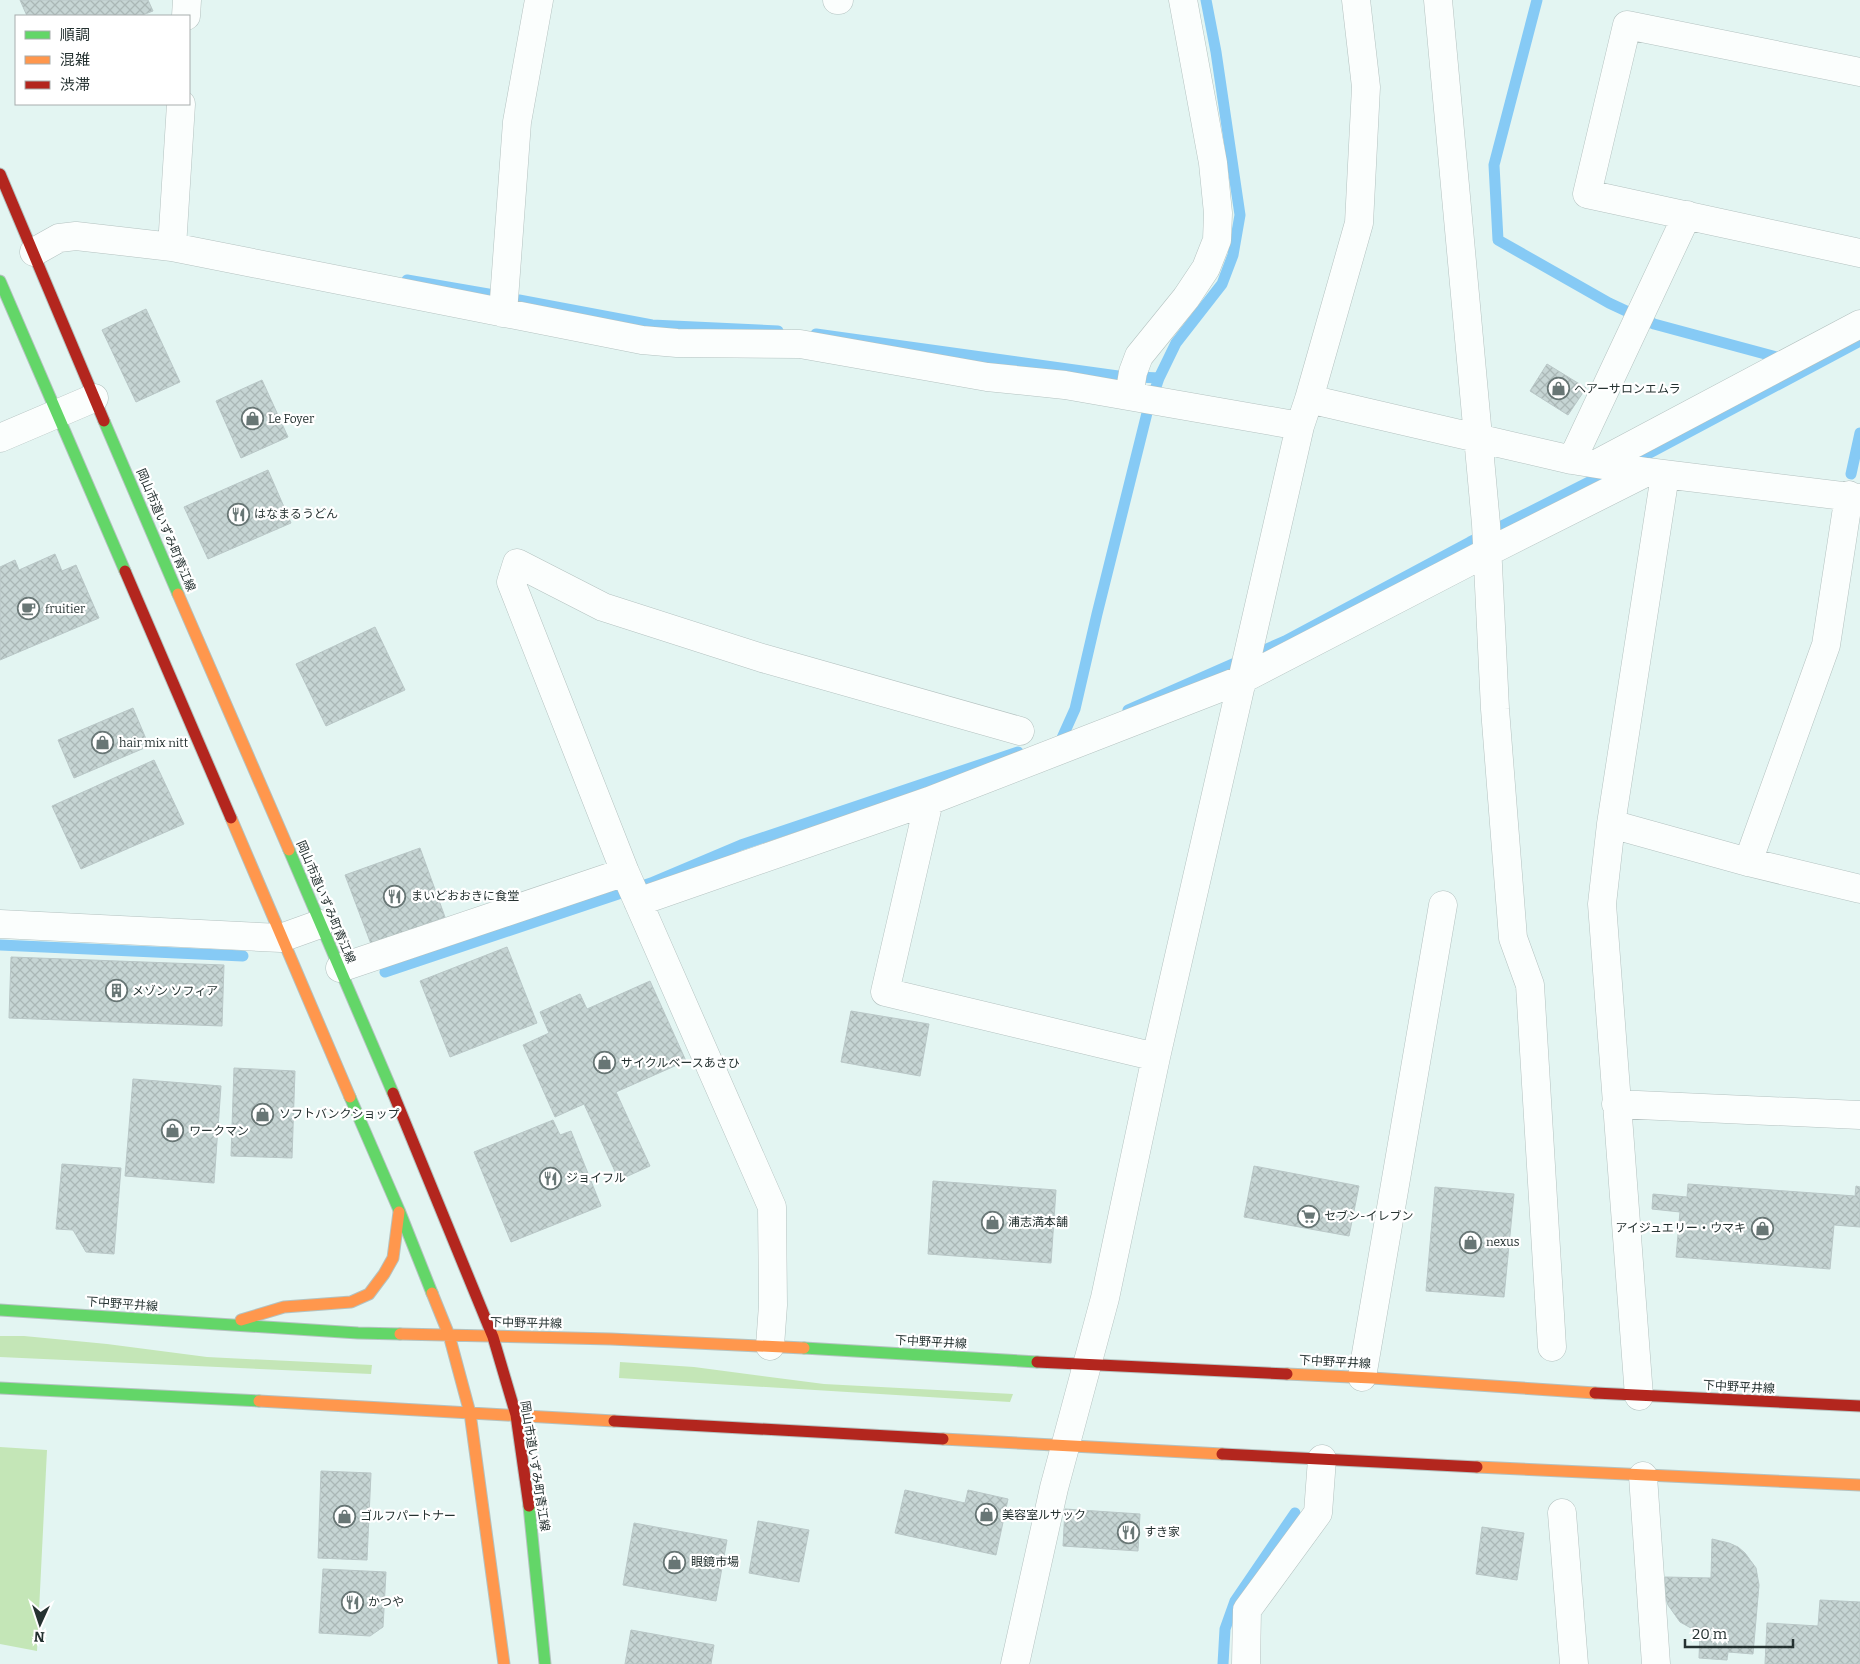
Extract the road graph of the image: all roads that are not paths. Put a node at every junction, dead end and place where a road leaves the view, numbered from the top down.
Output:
1 (187, 0) edge
2 (539, 0) edge
3 (1182, 0) edge
4 (1356, 0) edge
5 (1438, 0) edge
6 (186, 15) edge
7 (1860, 72) edge
8 (180, 105) edge
9 (0, 174) edge
10 (1687, 215) junction
11 (172, 246) junction
12 (34, 252) junction
13 (1860, 253) edge
14 (0, 281) edge
15 (503, 313) junction
16 (1860, 324) edge
17 (1139, 390) junction
18 (94, 398) junction
19 (1309, 399) junction
20 (58, 414) junction
21 (1300, 426) junction
22 (0, 438) edge
23 (1478, 439) junction
24 (1592, 463) junction
25 (1649, 472) junction
26 (1854, 497) edge
27 (1487, 540) junction
28 (1246, 664) junction
29 (1020, 731) dead end
30 (929, 801) junction
31 (1611, 824) junction
32 (1748, 862) junction
33 (631, 887) junction
34 (1860, 889) edge
35 (1442, 905) dead end
36 (0, 924) edge
37 (320, 924) junction
38 (281, 938) junction
39 (340, 968) junction
40 (1156, 1057) junction
41 (1616, 1104) junction
42 (1860, 1115) edge
43 (399, 1210) junction
44 (0, 1310) edge
45 (225, 1324) junction
46 (449, 1335) junction
47 (493, 1336) junction
48 (770, 1346) junction
49 (1552, 1347) dead end
50 (1088, 1365) junction
51 (1362, 1377) junction
52 (0, 1388) edge
53 (1639, 1396) junction
54 (1860, 1406) edge
55 (470, 1412) junction
56 (516, 1415) junction
57 (1065, 1446) junction
58 (1322, 1459) junction
59 (1643, 1476) junction
60 (1860, 1485) edge
61 (1562, 1513) dead end
62 (504, 1664) edge
63 (545, 1664) edge
64 (1015, 1664) edge
65 (1247, 1664) edge
66 (1574, 1664) edge
67 (1656, 1664) edge

1 - 6 street
2 - 15 street
3 - 17 street
4 - 19 street
5 - 23 street
7 - 10 street
8 - 11 street
9 - 12 street, 岡山市道いずみ町青江線
10 - 13 street
10 - 24 street
11 - 12 street
11 - 15 street
12 - 18 street, 岡山市道いずみ町青江線
14 - 20 street
15 - 17 street
16 - 24 street
17 - 21 street
18 - 20 street
18 - 37 street, 岡山市道いずみ町青江線
19 - 21 street
19 - 23 street
20 - 22 street
20 - 38 street
21 - 28 street
23 - 24 street
23 - 27 street
24 - 25 street
25 - 26 street
25 - 27 street
25 - 31 street
26 - 32 street
27 - 28 street
27 - 49 street
28 - 30 street
28 - 40 street
29 - 33 street
30 - 33 street
30 - 40 street
31 - 32 street
31 - 41 street
32 - 34 street
33 - 39 street
33 - 48 street
35 - 51 street
36 - 38 street
37 - 38 street
37 - 39 street, 岡山市道いずみ町青江線
38 - 43 street
39 - 47 street, 岡山市道いずみ町青江線
40 - 50 street
41 - 42 street
41 - 53 street
43 - 45 street
43 - 46 street
44 - 45 street, 下中野平井線
45 - 46 street, 下中野平井線
46 - 47 street, 下中野平井線
46 - 55 street
47 - 48 street, 下中野平井線
47 - 56 street, 岡山市道いずみ町青江線
48 - 50 street, 下中野平井線
50 - 51 street, 下中野平井線
50 - 57 street
51 - 53 street, 下中野平井線
52 - 55 street
53 - 54 street, 下中野平井線
55 - 56 street
55 - 62 street
56 - 57 street
56 - 63 street, 岡山市道いずみ町青江線
57 - 58 street
57 - 64 street
58 - 59 street
58 - 65 street
59 - 60 street
59 - 67 street
61 - 66 street

